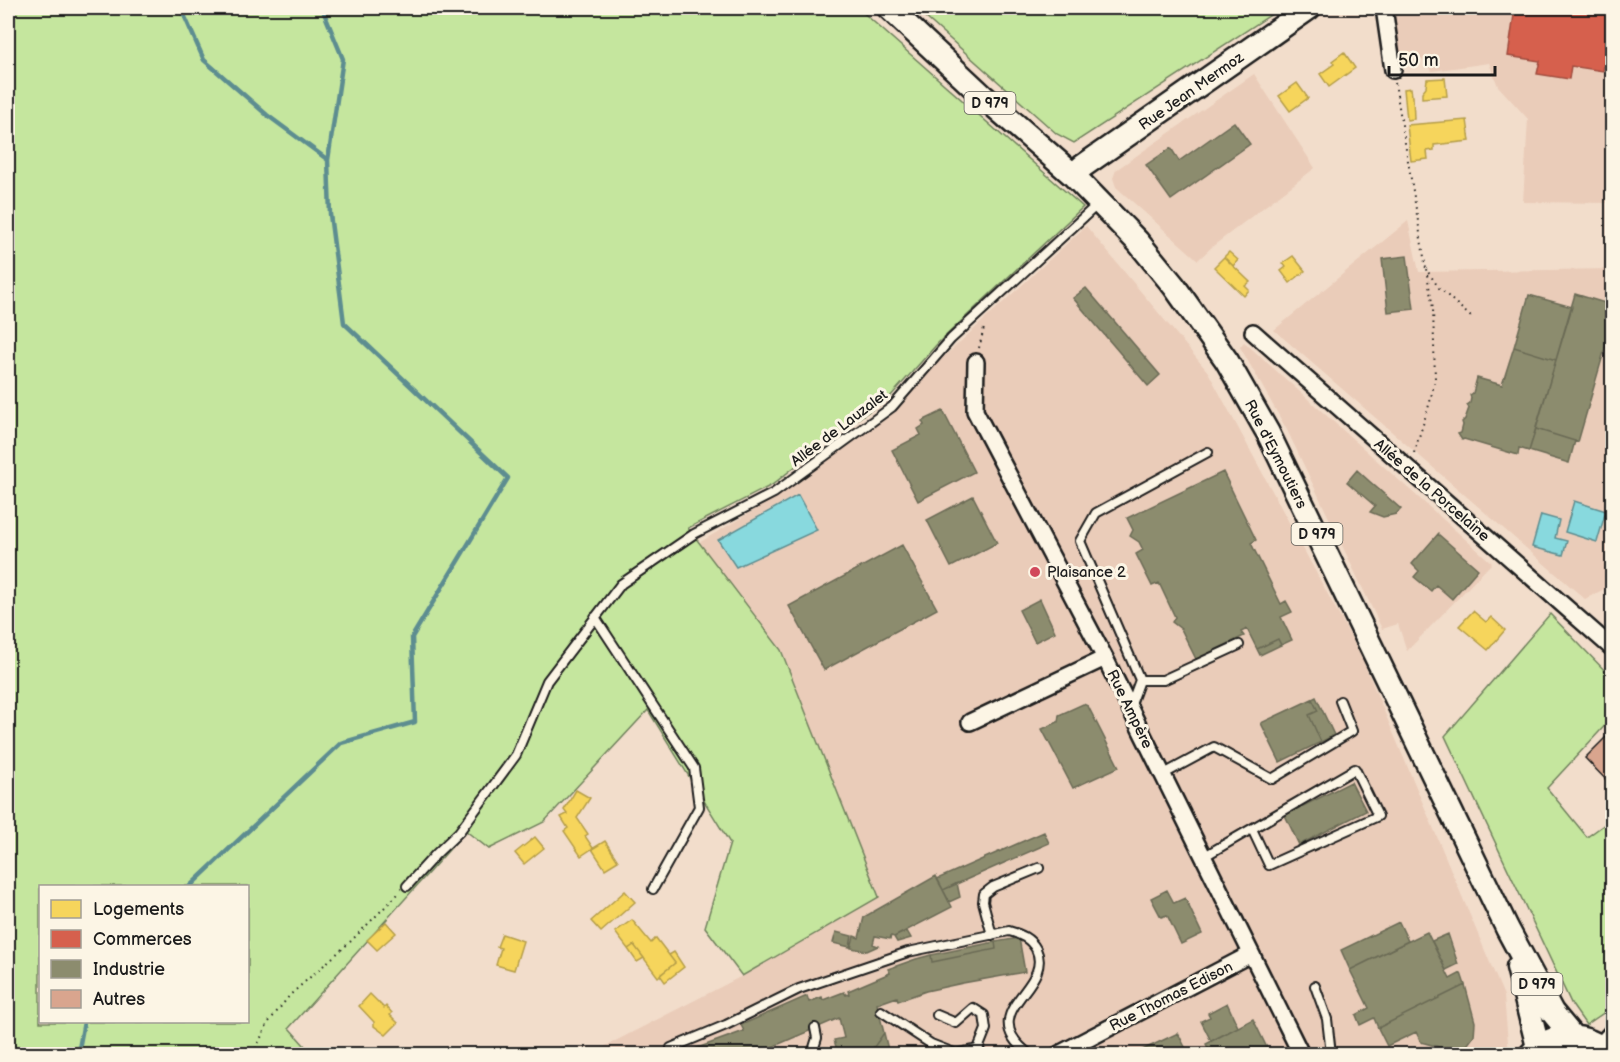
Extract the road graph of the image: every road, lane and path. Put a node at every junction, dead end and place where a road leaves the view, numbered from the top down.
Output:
1 (889, 8) edge
2 (1309, 8) edge
3 (1384, 8) edge
4 (1393, 70) joint
5 (1073, 175) junction
6 (1100, 202) junction
7 (1426, 269) junction
8 (978, 314) junction
9 (1471, 317) dead end
10 (1253, 332) dead end
11 (976, 362) joint
12 (1208, 452) dead end
13 (1408, 470) junction
14 (595, 617) junction
15 (1239, 645) dead end
16 (1612, 648) edge
17 (1105, 658) junction
18 (1140, 681) junction
19 (1340, 700) dead end
20 (1130, 708) junction
21 (970, 722) dead end
22 (1162, 775) junction
23 (1252, 829) junction
24 (1203, 857) junction
25 (1039, 868) dead end
26 (407, 886) joint
27 (653, 889) dead end
28 (1507, 928) junction
29 (992, 935) junction
30 (1251, 954) junction
31 (1316, 986) dead end
32 (799, 989) junction
33 (803, 998) dead end
34 (881, 1011) dead end
35 (937, 1015) dead end
36 (815, 1028) dead end
37 (1572, 1036) junction
38 (1607, 1044) edge
39 (671, 1048) dead end
40 (1534, 1051) edge
41 (980, 1052) edge
42 (253, 1054) edge
43 (812, 1054) edge
44 (954, 1054) edge
45 (1029, 1054) edge
46 (1059, 1054) edge
47 (1301, 1054) edge
48 (1331, 1054) edge

1 - 5 main road, D 979
2 - 5 main road, Rue Jean Mermoz
3 - 4 street
4 - 7 path
5 - 6 main road, Rue d'Eymoutiers / D 979
6 - 8 lane, Allée de Lauzalet
6 - 28 main road, Rue d'Eymoutiers / D 979
7 - 9 path
7 - 13 path
8 - 11 path
8 - 14 lane, Allée de Lauzalet
10 - 13 street, Allée de la Porcelaine
11 - 17 street, Rue Ampère
12 - 18 lane
13 - 16 street, Allée de la Porcelaine
14 - 26 lane, Allée de Lauzalet
14 - 27 lane
15 - 18 lane
17 - 20 street, Rue Ampère
17 - 21 street
18 - 20 lane
19 - 22 lane
20 - 22 street, Rue Ampère
22 - 24 street, Rue Ampère
23 - 23 lane
23 - 24 lane
24 - 30 street, Rue Ampère
25 - 29 lane
26 - 42 path
28 - 37 main road, D 979
28 - 40 main road, D 979
29 - 32 lane
29 - 45 lane
30 - 46 street, Rue Thomas Edison
30 - 47 street, Rue Ampère
31 - 48 lane
32 - 33 lane
32 - 39 lane
34 - 44 lane
35 - 41 lane
36 - 43 lane
37 - 38 main road
37 - 40 main road
41 - 44 lane

